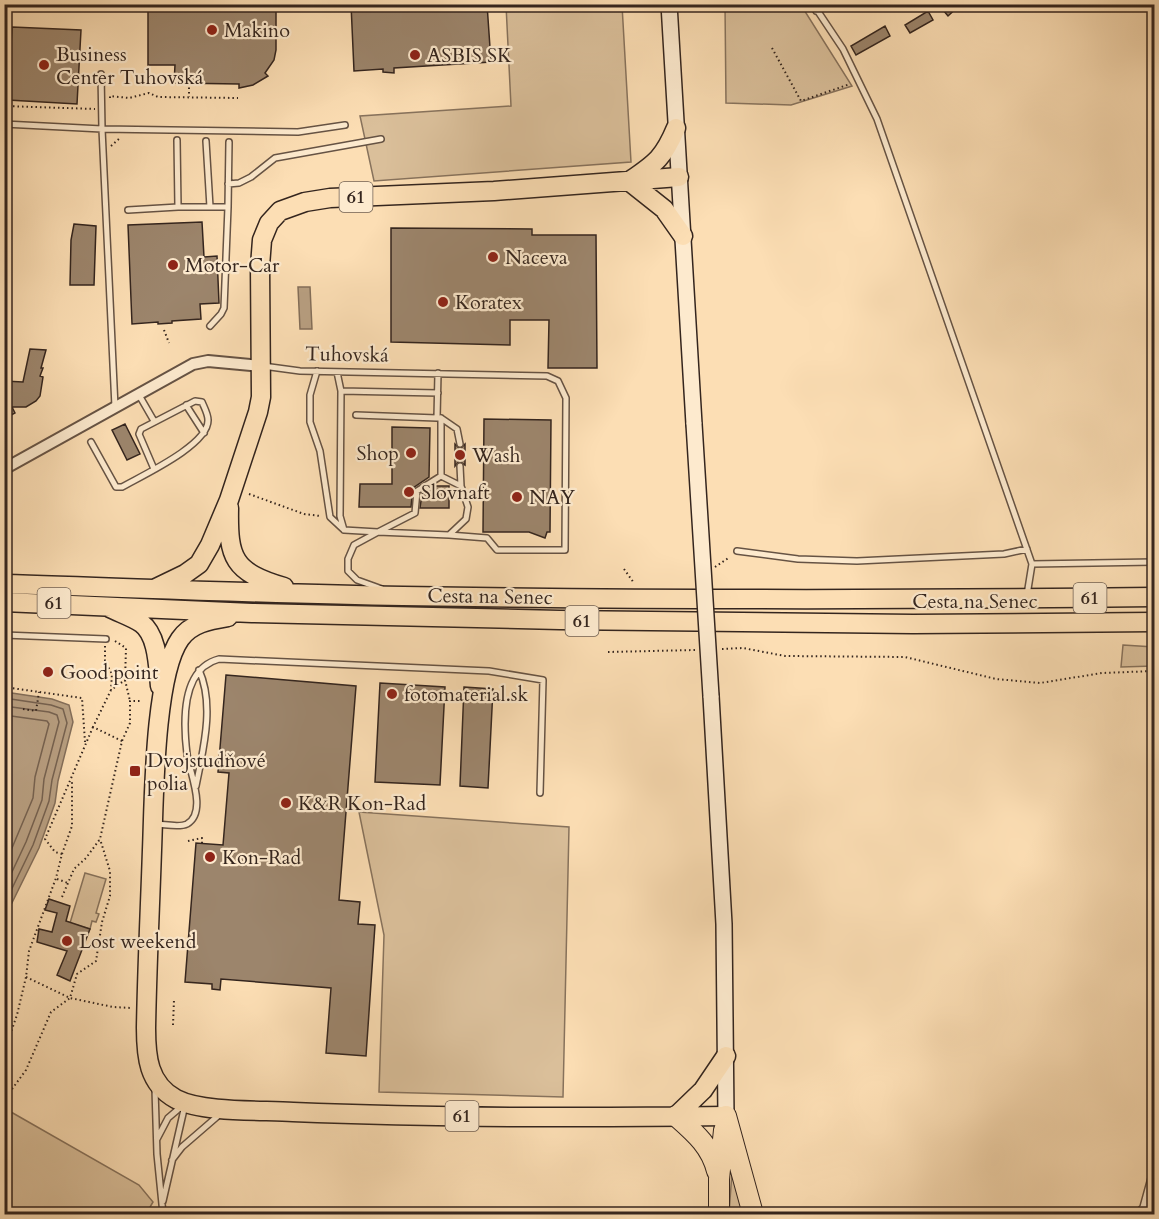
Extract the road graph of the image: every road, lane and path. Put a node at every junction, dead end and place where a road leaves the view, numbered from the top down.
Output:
1 (669, 4) edge
2 (813, 4) edge
3 (831, 4) edge
4 (816, 11) junction
5 (772, 48) dead end
6 (101, 74) dead end
7 (859, 81) junction
8 (189, 83) dead end
9 (189, 98) junction
10 (238, 98) dead end
11 (4, 106) edge
12 (102, 109) junction
13 (4, 124) edge
14 (345, 125) dead end
15 (676, 128) junction
16 (102, 129) junction
17 (381, 139) dead end
18 (177, 140) dead end
19 (206, 141) dead end
20 (230, 142) dead end
21 (679, 177) junction
22 (630, 182) junction
23 (228, 184) junction
24 (178, 207) junction
25 (210, 207) junction
26 (228, 207) junction
27 (128, 210) dead end
28 (683, 236) junction
29 (210, 326) dead end
30 (164, 330) dead end
31 (169, 343) dead end
32 (261, 366) junction
33 (317, 371) junction
34 (337, 372) junction
35 (438, 373) junction
36 (341, 391) junction
37 (438, 393) junction
38 (140, 395) junction
39 (186, 405) junction
40 (115, 408) junction
41 (356, 415) dead end
42 (439, 418) junction
43 (154, 421) junction
44 (204, 433) junction
45 (91, 442) dead end
46 (460, 444) dead end
47 (460, 466) dead end
48 (4, 469) edge
49 (154, 469) junction
50 (441, 476) junction
51 (461, 486) junction
52 (249, 494) dead end
53 (229, 500) junction
54 (330, 517) junction
55 (344, 530) junction
56 (378, 532) junction
57 (449, 535) junction
58 (1027, 549) junction
59 (736, 551) joint
60 (1155, 562) edge
61 (1032, 564) junction
62 (624, 569) dead end
63 (709, 571) dead end
64 (4, 584) edge
65 (154, 589) junction
66 (640, 590) dead end
67 (306, 594) junction
68 (400, 596) junction
69 (1155, 597) edge
70 (1026, 598) junction
71 (4, 602) edge
72 (103, 605) junction
73 (252, 612) junction
74 (1155, 622) edge
75 (4, 635) edge
76 (106, 639) junction
77 (720, 649) dead end
78 (698, 650) dead end
79 (608, 652) dead end
80 (199, 670) junction
81 (1155, 671) edge
82 (125, 680) junction
83 (4, 687) edge
84 (111, 690) junction
85 (39, 692) junction
86 (130, 701) junction
87 (140, 701) dead end
88 (161, 702) junction
89 (23, 709) dead end
90 (93, 727) junction
91 (122, 741) junction
92 (85, 745) junction
93 (72, 779) junction
94 (195, 788) junction
95 (540, 793) dead end
96 (154, 824) junction
97 (100, 838) junction
98 (188, 841) dead end
99 (202, 843) dead end
100 (62, 854) junction
101 (56, 879) junction
102 (68, 883) junction
103 (62, 897) dead end
104 (26, 977) junction
105 (1155, 988) edge
106 (70, 998) junction
107 (174, 1000) dead end
108 (146, 1008) junction
109 (1155, 1018) edge
110 (173, 1025) dead end
111 (4, 1052) edge
112 (726, 1056) junction
113 (156, 1081) junction
114 (4, 1100) edge
115 (186, 1103) junction
116 (227, 1108) junction
117 (676, 1116) junction
118 (726, 1116) junction
119 (156, 1140) junction
120 (171, 1161) junction
121 (1155, 1167) edge
122 (719, 1179) junction
123 (1155, 1199) edge
124 (162, 1206) junction
125 (1143, 1207) junction
126 (163, 1215) edge
127 (719, 1215) edge
128 (753, 1215) edge
129 (1137, 1215) edge

1 - 15 main road
2 - 4 lane
3 - 4 lane
4 - 7 lane
5 - 7 path
6 - 12 lane
7 - 58 lane
8 - 9 path
9 - 10 path
9 - 12 path
11 - 12 path
12 - 16 lane
13 - 16 lane
14 - 16 lane
15 - 21 main road
15 - 22 main road
16 - 40 lane
17 - 23 lane
18 - 24 lane
19 - 25 lane
20 - 23 lane
21 - 22 main road, 61
21 - 28 main road
22 - 28 main road
22 - 32 main road, 61
23 - 26 lane
24 - 25 lane
24 - 27 lane
25 - 26 lane
26 - 29 lane
28 - 112 main road, bridge
30 - 31 path
32 - 33 lane, Tuhovská
32 - 38 street, Tuhovská
32 - 53 main road, 61
33 - 34 lane, Tuhovská
33 - 54 lane
34 - 35 lane, Tuhovská
34 - 36 lane
35 - 37 lane
35 - 57 lane, Tuhovská
36 - 37 lane
36 - 55 lane
37 - 42 lane
38 - 40 street, Tuhovská
38 - 43 lane
39 - 43 lane
39 - 44 lane
39 - 44 lane
40 - 48 street, Tuhovská
41 - 42 lane
42 - 46 lane
42 - 50 lane
43 - 49 lane
44 - 49 lane
45 - 49 lane
47 - 51 lane
50 - 51 lane
50 - 56 lane
51 - 57 lane
52 - 54 path
53 - 65 main road, 61
53 - 67 main road, 61
54 - 55 lane
55 - 56 lane
56 - 57 lane
56 - 68 lane
58 - 59 lane
58 - 61 lane
59 - 63 path
60 - 61 lane
61 - 70 lane
62 - 66 path
64 - 65 main road, Cesta na Senec / 61
65 - 67 main road, Cesta na Senec / 61
67 - 68 main road, Cesta na Senec / 61
68 - 70 main road, Cesta na Senec / 61
69 - 70 main road, Cesta na Senec / 61
71 - 72 main road, Cesta na Senec / 61
72 - 73 main road, Cesta na Senec / 61
72 - 88 main road, 61
73 - 74 main road, Cesta na Senec / 61
73 - 88 main road, 61
75 - 76 lane
76 - 82 path
76 - 84 path
77 - 81 path
78 - 79 path
80 - 94 lane
80 - 94 lane
80 - 95 lane
82 - 84 path
82 - 86 path
83 - 85 path
84 - 90 path
85 - 89 path
85 - 92 path
86 - 87 path
86 - 91 path
88 - 96 main road, 61
90 - 91 path
90 - 92 path
91 - 97 path
92 - 93 path
93 - 100 path
93 - 100 path
94 - 96 lane
96 - 108 main road, 61
97 - 102 path
97 - 106 path
98 - 99 path
100 - 101 path
101 - 102 path
101 - 104 path
102 - 103 path
104 - 106 path
104 - 111 path
105 - 109 path
106 - 108 path
106 - 114 path
107 - 110 path
108 - 113 main road, 61
112 - 117 main road
112 - 118 main road
113 - 115 main road, 61
113 - 119 lane
115 - 116 main road, 61
115 - 119 lane
115 - 120 lane
116 - 117 main road, 61
116 - 120 lane
117 - 118 main road, 61
117 - 122 highway
118 - 122 highway
118 - 128 highway
119 - 124 lane
120 - 124 lane
121 - 125 lane
122 - 127 highway
123 - 125 lane
124 - 126 lane
125 - 129 lane

